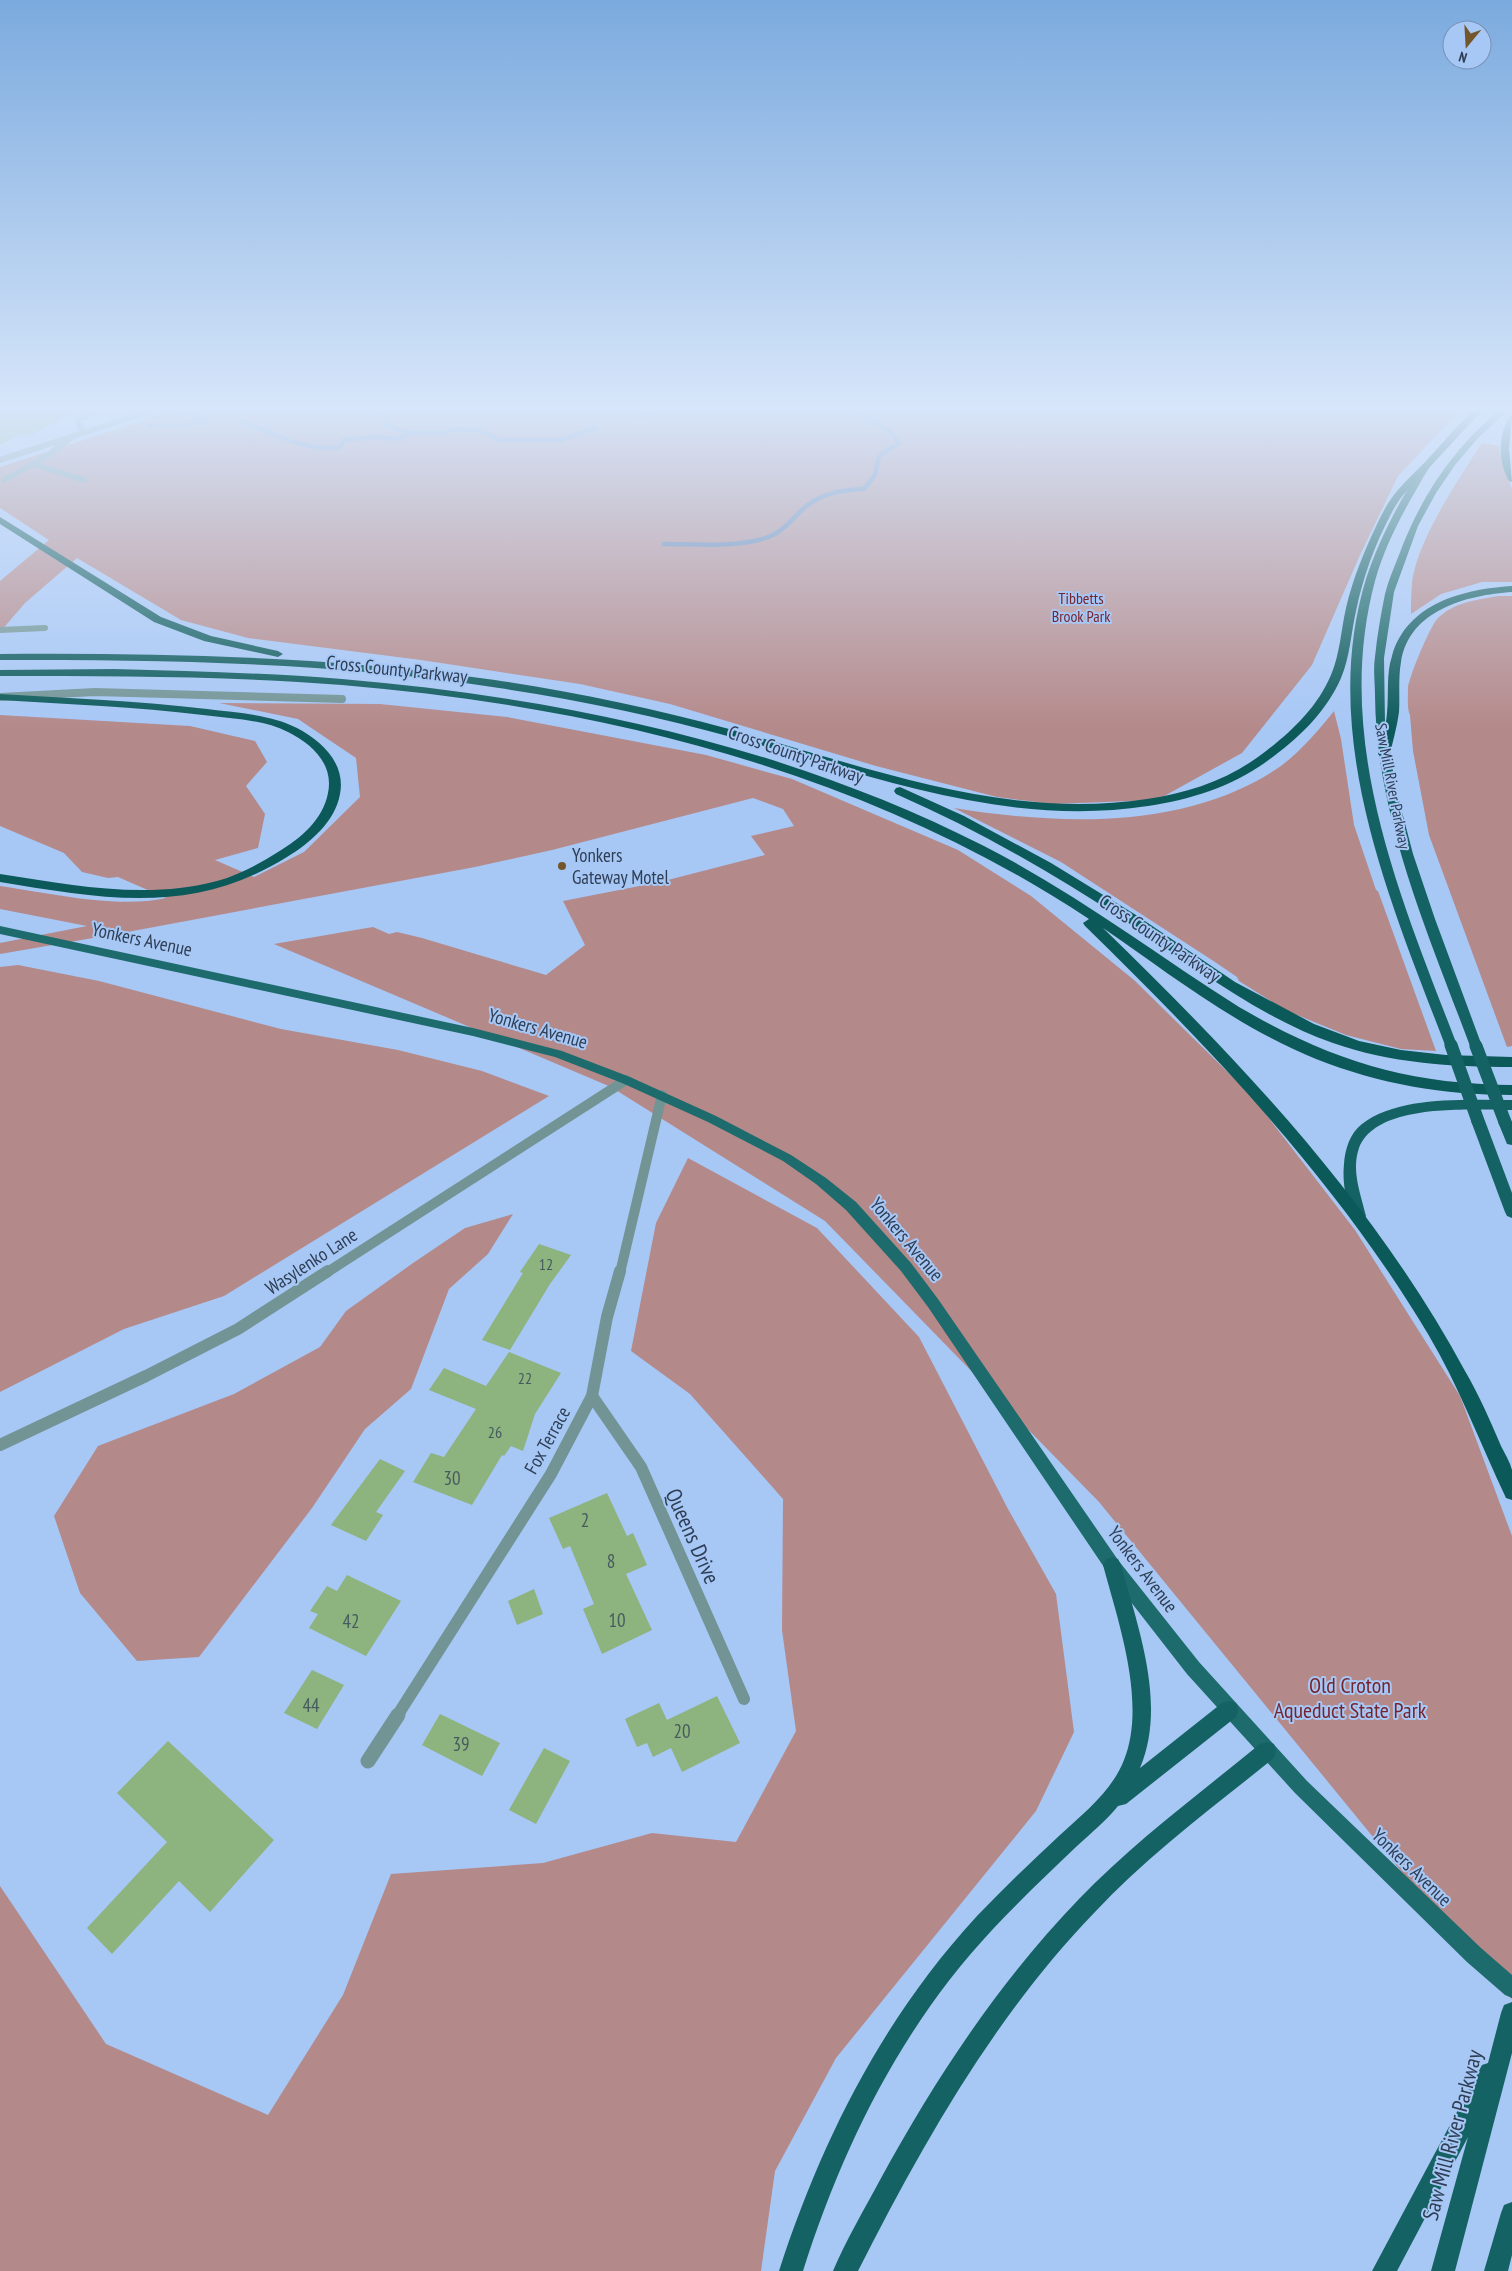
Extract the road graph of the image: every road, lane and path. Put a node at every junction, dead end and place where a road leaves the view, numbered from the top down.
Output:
1 (1386, 517) edge
2 (1398, 517) edge
3 (1419, 517) edge
4 (0, 520) edge
5 (1512, 589) edge
6 (45, 628) dead end
7 (0, 630) edge
8 (0, 657) edge
9 (344, 666) junction
10 (0, 673) edge
11 (0, 697) edge
12 (342, 699) dead end
13 (1384, 754) junction
14 (811, 756) junction
15 (0, 878) edge
16 (1062, 896) junction
17 (0, 930) edge
18 (1476, 1046) joint
19 (1512, 1062) edge
20 (626, 1080) junction
21 (1512, 1090) edge
22 (662, 1095) junction
23 (1512, 1105) edge
24 (1508, 1126) edge
25 (1512, 1140) edge
26 (1512, 1212) edge
27 (1359, 1216) junction
28 (592, 1396) junction
29 (0, 1445) edge
30 (1512, 1492) edge
31 (1112, 1565) junction
32 (744, 1699) dead end
33 (1229, 1710) junction
34 (1266, 1751) junction
35 (368, 1761) dead end
36 (1080, 1830) junction
37 (1512, 1988) edge
38 (1512, 2012) edge
39 (1502, 2050) junction
40 (1512, 2213) edge
41 (791, 2271) edge
42 (845, 2271) edge
43 (1384, 2271) edge
44 (1442, 2271) edge
45 (1496, 2271) edge

1 - 14 highway
2 - 26 highway, Saw Mill River Parkway, bridge
3 - 13 highway, Saw Mill River Parkway
4 - 9 highway
5 - 13 highway
6 - 7 street
8 - 9 highway, Cross County Parkway
9 - 14 highway, Cross County Parkway
10 - 16 highway, Cross County Parkway
11 - 12 street
11 - 15 highway
13 - 18 highway, Saw Mill River Parkway
14 - 19 highway
16 - 21 highway, Cross County Parkway
16 - 27 highway
17 - 20 main road, Yonkers Avenue
18 - 24 highway, Saw Mill River Parkway, bridge
20 - 22 main road, Yonkers Avenue
20 - 29 street, Wasylenko Lane
22 - 28 street, Fox Terrace
22 - 31 main road, Yonkers Avenue
23 - 27 highway
24 - 25 highway, Saw Mill River Parkway
27 - 30 highway
28 - 32 street, Queens Drive
28 - 35 street, Fox Terrace
31 - 33 main road, Yonkers Avenue
31 - 36 highway
33 - 34 main road, Yonkers Avenue
33 - 36 highway
34 - 37 main road, Yonkers Avenue
34 - 42 highway
36 - 41 highway
38 - 39 highway, Saw Mill River Parkway
39 - 43 highway
39 - 44 highway, Saw Mill River Parkway
40 - 45 highway

